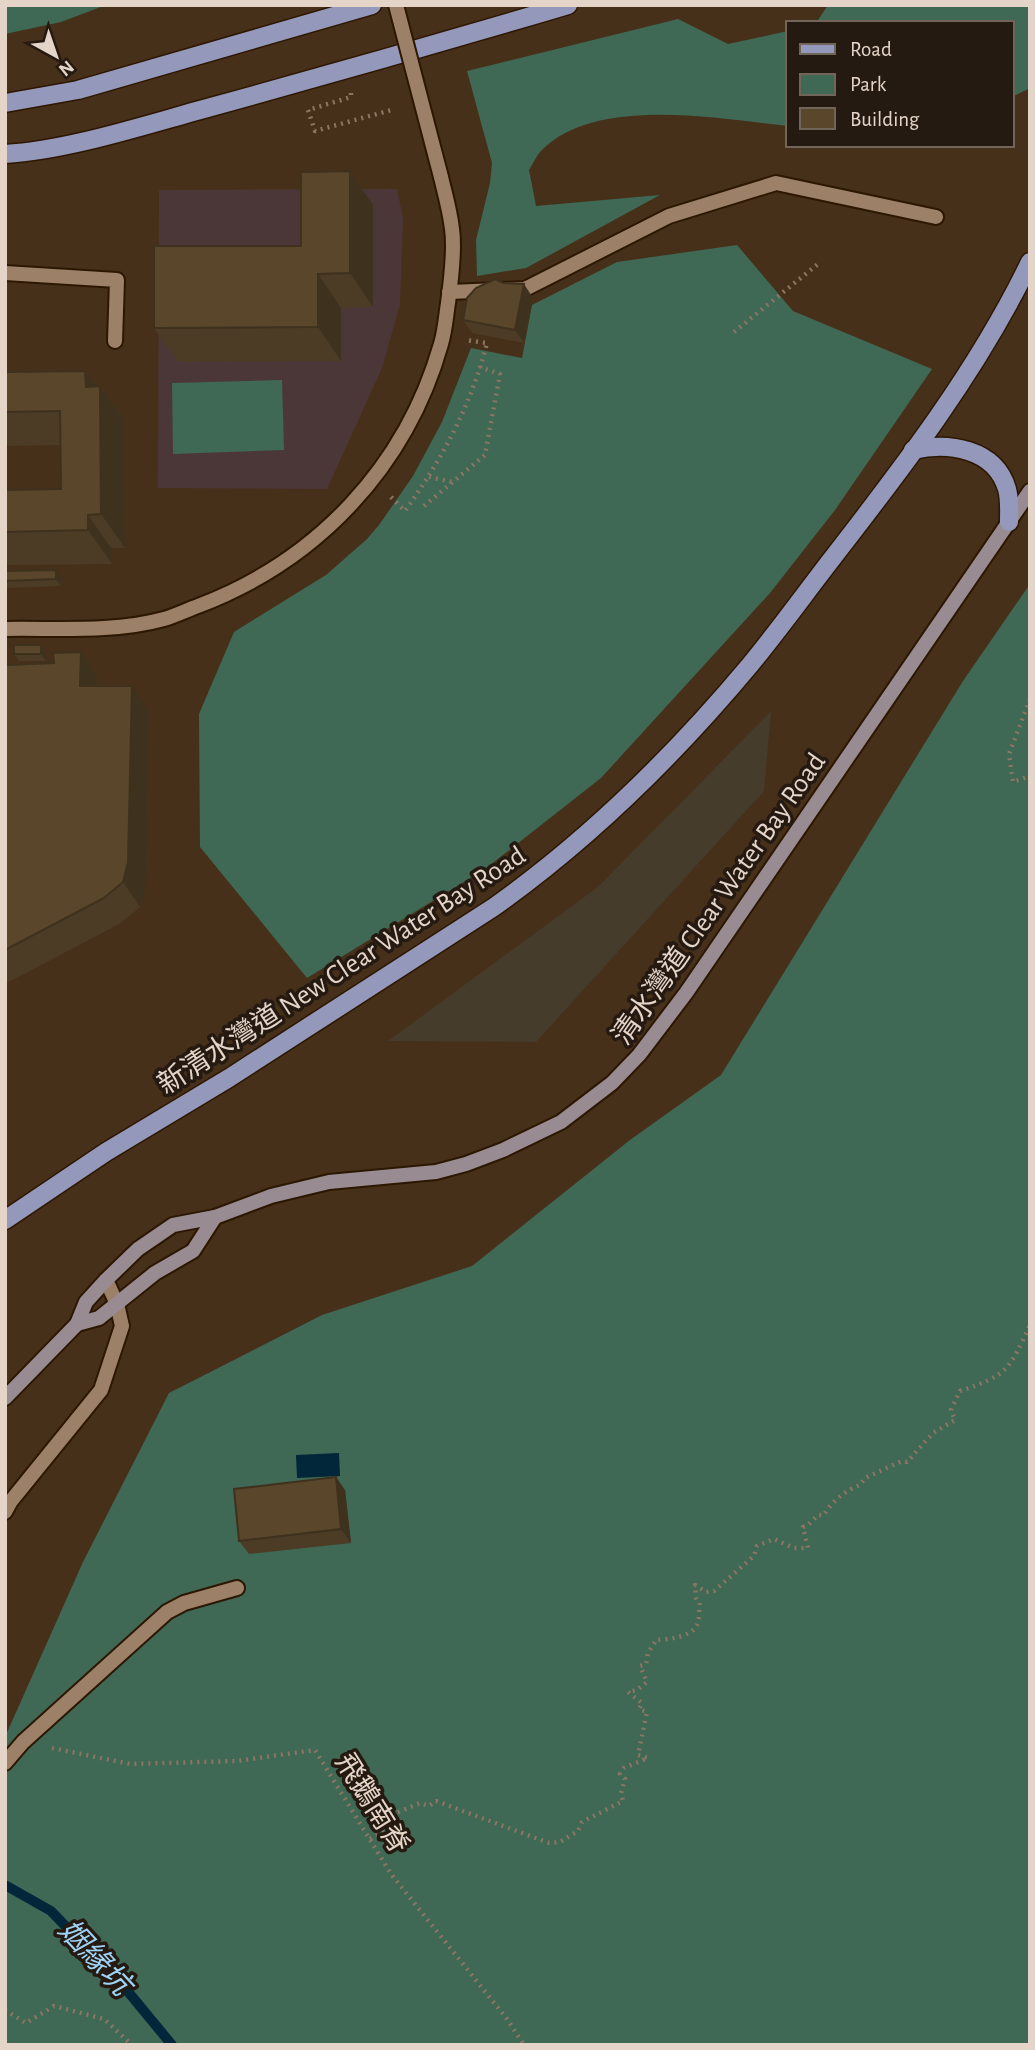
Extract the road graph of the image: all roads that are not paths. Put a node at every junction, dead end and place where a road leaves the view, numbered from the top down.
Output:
1 (372, 5) edge
2 (397, 5) edge
3 (568, 5) edge
4 (5, 103) edge
5 (5, 154) edge
6 (936, 217) dead end
7 (1030, 262) edge
8 (5, 273) edge
9 (449, 292) junction
10 (115, 341) dead end
11 (914, 450) junction
12 (1030, 491) edge
13 (1009, 522) junction
14 (5, 629) edge
15 (215, 1217) junction
16 (5, 1220) edge
17 (106, 1280) junction
18 (117, 1304) junction
19 (77, 1324) junction
20 (5, 1398) edge
21 (5, 1512) edge
22 (237, 1588) dead end
23 (5, 1763) edge

1 - 4 main road
2 - 9 street, bridge
3 - 5 main road
6 - 9 street
7 - 11 main road, 新清水灣道 New Clear Water Bay Road
8 - 10 street
9 - 14 street
11 - 13 main road
11 - 16 main road, 新清水灣道 New Clear Water Bay Road
12 - 13 main road, 清水灣道 Clear Water Bay Road
13 - 15 main road, 清水灣道 Clear Water Bay Road
15 - 17 main road, 清水灣道 Clear Water Bay Road
15 - 18 main road, 清水灣道 Clear Water Bay Road
17 - 18 street
17 - 19 main road, 清水灣道 Clear Water Bay Road
18 - 19 main road, 清水灣道 Clear Water Bay Road
18 - 21 street
19 - 20 main road, 清水灣道 Clear Water Bay Road
22 - 23 street

